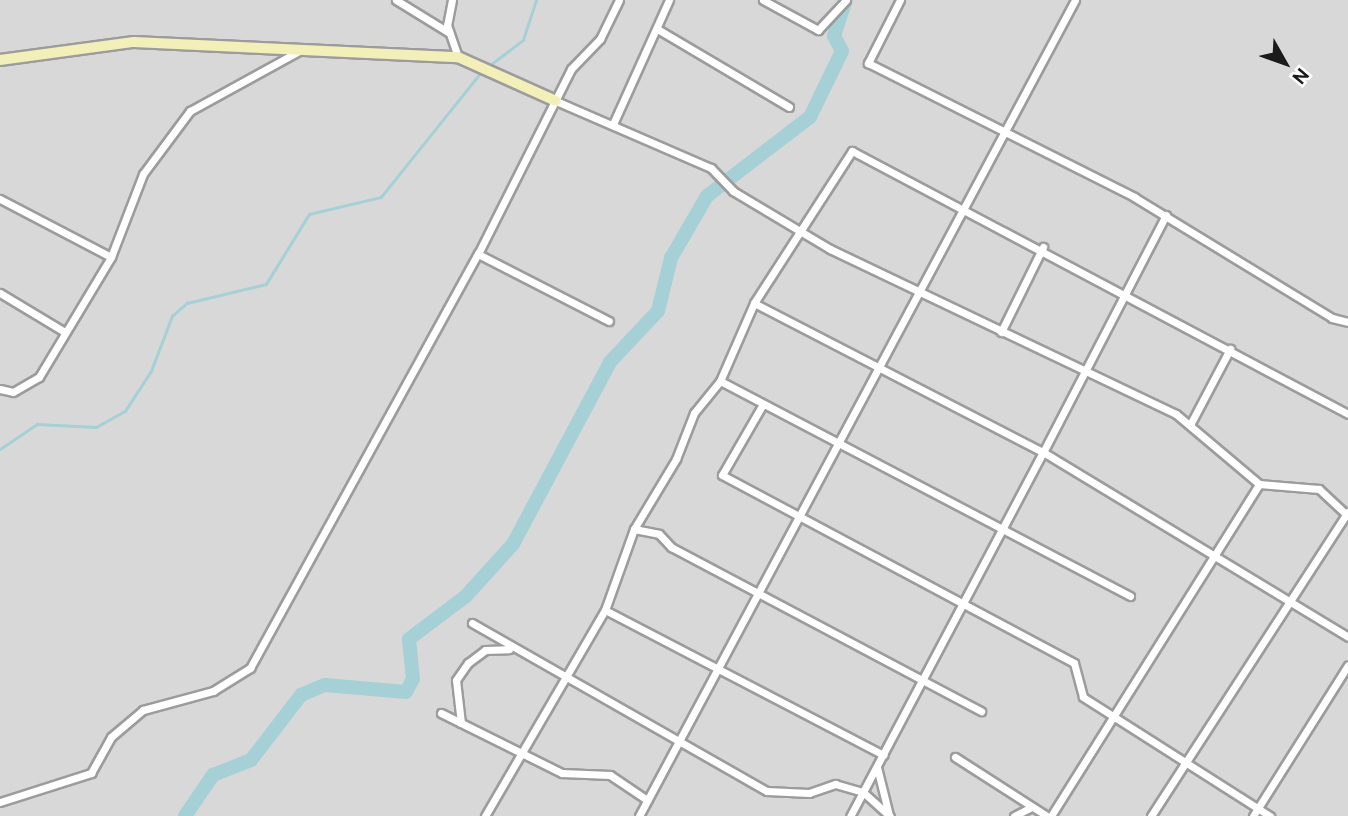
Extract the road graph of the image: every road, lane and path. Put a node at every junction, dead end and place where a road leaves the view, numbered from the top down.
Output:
1 (396, 0) edge
2 (452, 0) edge
3 (619, 0) edge
4 (669, 0) edge
5 (763, 0) edge
6 (846, 0) edge
7 (900, 0) edge
8 (1075, 0) edge
9 (659, 30) junction
10 (448, 32) junction
11 (302, 50) junction
12 (458, 57) junction
13 (0, 60) edge
14 (556, 101) junction
15 (789, 107) dead end
16 (613, 124) junction
17 (1000, 132) junction
18 (0, 199) edge
19 (960, 207) junction
20 (1166, 215) junction
21 (797, 231) junction
22 (1043, 247) junction
23 (478, 254) junction
24 (111, 257) junction
25 (918, 292) junction
26 (0, 293) edge
27 (1127, 293) junction
28 (754, 303) junction
29 (609, 321) dead end
30 (1348, 321) edge
31 (65, 332) junction
32 (1001, 332) junction
33 (1230, 349) junction
34 (879, 369) junction
35 (1087, 374) junction
36 (720, 381) junction
37 (0, 389) edge
38 (763, 404) junction
39 (1348, 414) edge
40 (1191, 423) junction
41 (836, 443) junction
42 (1042, 452) junction
43 (1259, 484) junction
44 (1347, 514) edge
45 (796, 516) junction
46 (634, 529) junction
47 (1001, 529) junction
48 (1219, 554) junction
49 (758, 592) junction
50 (1130, 596) dead end
51 (1291, 599) junction
52 (964, 603) junction
53 (604, 610) junction
54 (472, 623) dead end
55 (1348, 637) edge
56 (510, 649) junction
57 (1348, 665) edge
58 (716, 668) junction
59 (560, 678) junction
60 (923, 680) junction
61 (981, 711) dead end
62 (442, 713) dead end
63 (1114, 717) junction
64 (461, 724) junction
65 (676, 744) junction
66 (519, 755) junction
67 (883, 755) junction
68 (955, 757) dead end
69 (1186, 765) junction
70 (877, 767) junction
71 (863, 792) junction
72 (647, 800) junction
73 (0, 802) edge
74 (1032, 807) junction
75 (1258, 808) junction
76 (487, 814) edge
77 (639, 816) edge
78 (850, 816) edge
79 (890, 816) edge
80 (1014, 816) edge
81 (1049, 816) edge
82 (1152, 816) edge
83 (1253, 816) edge
84 (1270, 816) edge

1 - 10 street
2 - 10 street
3 - 14 street
4 - 9 street
5 - 6 street
7 - 17 street
8 - 17 street
9 - 15 street
9 - 16 street
10 - 12 street
11 - 12 street
11 - 13 street
11 - 24 street
12 - 14 street
14 - 16 street
14 - 23 street
16 - 21 street
17 - 19 street
17 - 20 street
18 - 24 street
19 - 21 street
19 - 22 street
19 - 25 street
20 - 27 street
20 - 30 street
21 - 25 street
21 - 28 street
22 - 27 street
22 - 32 street
23 - 29 street
23 - 73 street
24 - 31 street
25 - 32 street
25 - 34 street
26 - 31 street
27 - 33 street
27 - 35 street
28 - 34 street
28 - 36 street
31 - 37 street
32 - 35 street
33 - 39 street
33 - 40 street
34 - 41 street
34 - 42 street
35 - 40 street
35 - 42 street
36 - 38 street
36 - 46 street
38 - 41 street
38 - 45 street
40 - 43 street
41 - 45 street
41 - 47 street
42 - 47 street
42 - 48 street
43 - 44 street
43 - 48 street
44 - 51 street
45 - 49 street
45 - 52 street
46 - 49 street
46 - 53 street
47 - 50 street
47 - 52 street
48 - 51 street
48 - 63 street
49 - 58 street
49 - 60 street
51 - 55 street
51 - 69 street
52 - 60 street
52 - 63 street
53 - 58 street
53 - 59 street
54 - 56 street
56 - 59 street
56 - 64 street
57 - 75 street
58 - 65 street
58 - 67 street
59 - 65 street
59 - 66 street
60 - 61 street
60 - 67 street
62 - 64 street
63 - 69 street
63 - 81 street
64 - 66 street
65 - 71 street
65 - 72 street
66 - 72 street
66 - 76 street
67 - 70 street
68 - 74 street
69 - 75 street
69 - 82 street
70 - 71 street
70 - 79 street
71 - 78 street
71 - 79 street
72 - 77 street
74 - 80 street
74 - 81 street
75 - 83 street
75 - 84 street

